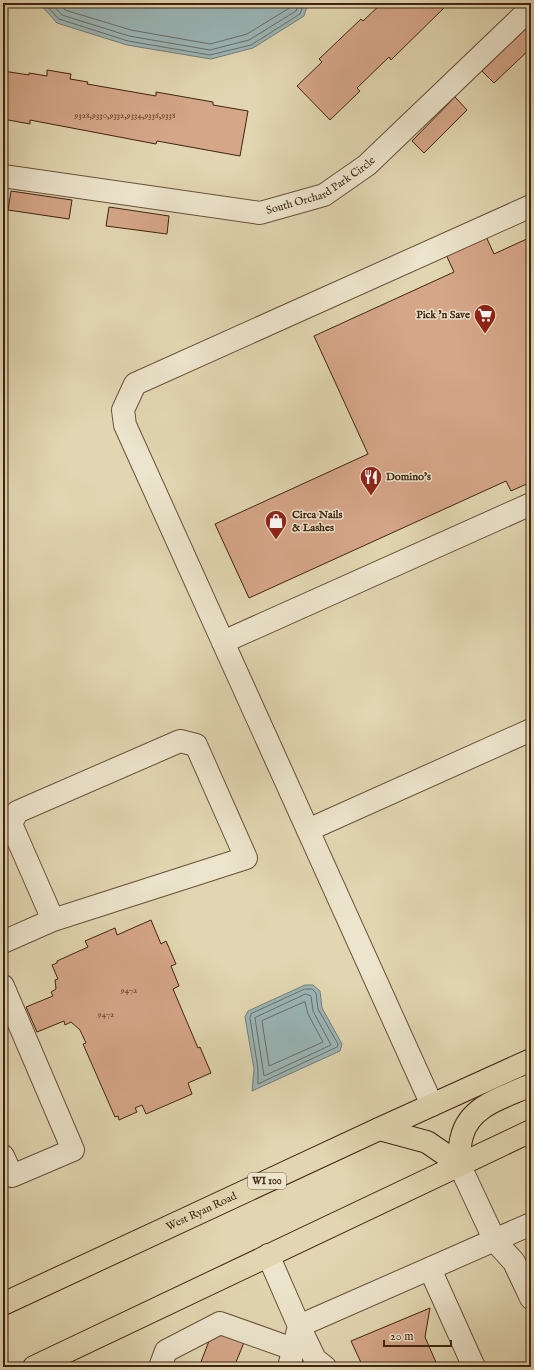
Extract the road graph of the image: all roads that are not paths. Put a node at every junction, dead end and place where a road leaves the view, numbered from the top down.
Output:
1 (531, 8) edge
2 (3, 176) edge
3 (531, 206) edge
4 (531, 504) edge
5 (223, 642) junction
6 (531, 730) edge
7 (308, 830) junction
8 (54, 920) junction
9 (3, 942) edge
10 (3, 986) edge
11 (531, 1060) edge
12 (531, 1085) edge
13 (432, 1105) junction
14 (379, 1128) junction
15 (531, 1131) edge
16 (3, 1156) edge
17 (459, 1164) junction
18 (531, 1224) edge
19 (495, 1240) junction
20 (268, 1255) junction
21 (430, 1269) junction
22 (531, 1298) edge
23 (3, 1304) edge
24 (299, 1326) junction
25 (291, 1358) edge
26 (318, 1364) edge
27 (34, 1367) edge
28 (160, 1367) edge
29 (474, 1367) edge

1 - 2 lane, South Orchard Park Circle
3 - 5 lane
4 - 5 lane
5 - 7 lane
6 - 7 lane
7 - 13 lane
8 - 8 lane
8 - 9 lane
10 - 16 lane
11 - 13 main road, West Ryan Road / WI 100
12 - 17 main road
13 - 14 main road, West Ryan Road / WI 100
14 - 17 main road
14 - 23 main road, West Ryan Road / WI 100
15 - 17 main road
17 - 19 lane
17 - 20 main road
18 - 19 lane
19 - 21 lane
19 - 22 lane
20 - 24 lane
20 - 27 main road
21 - 24 lane
21 - 29 lane
24 - 25 lane
24 - 26 lane
25 - 28 lane

